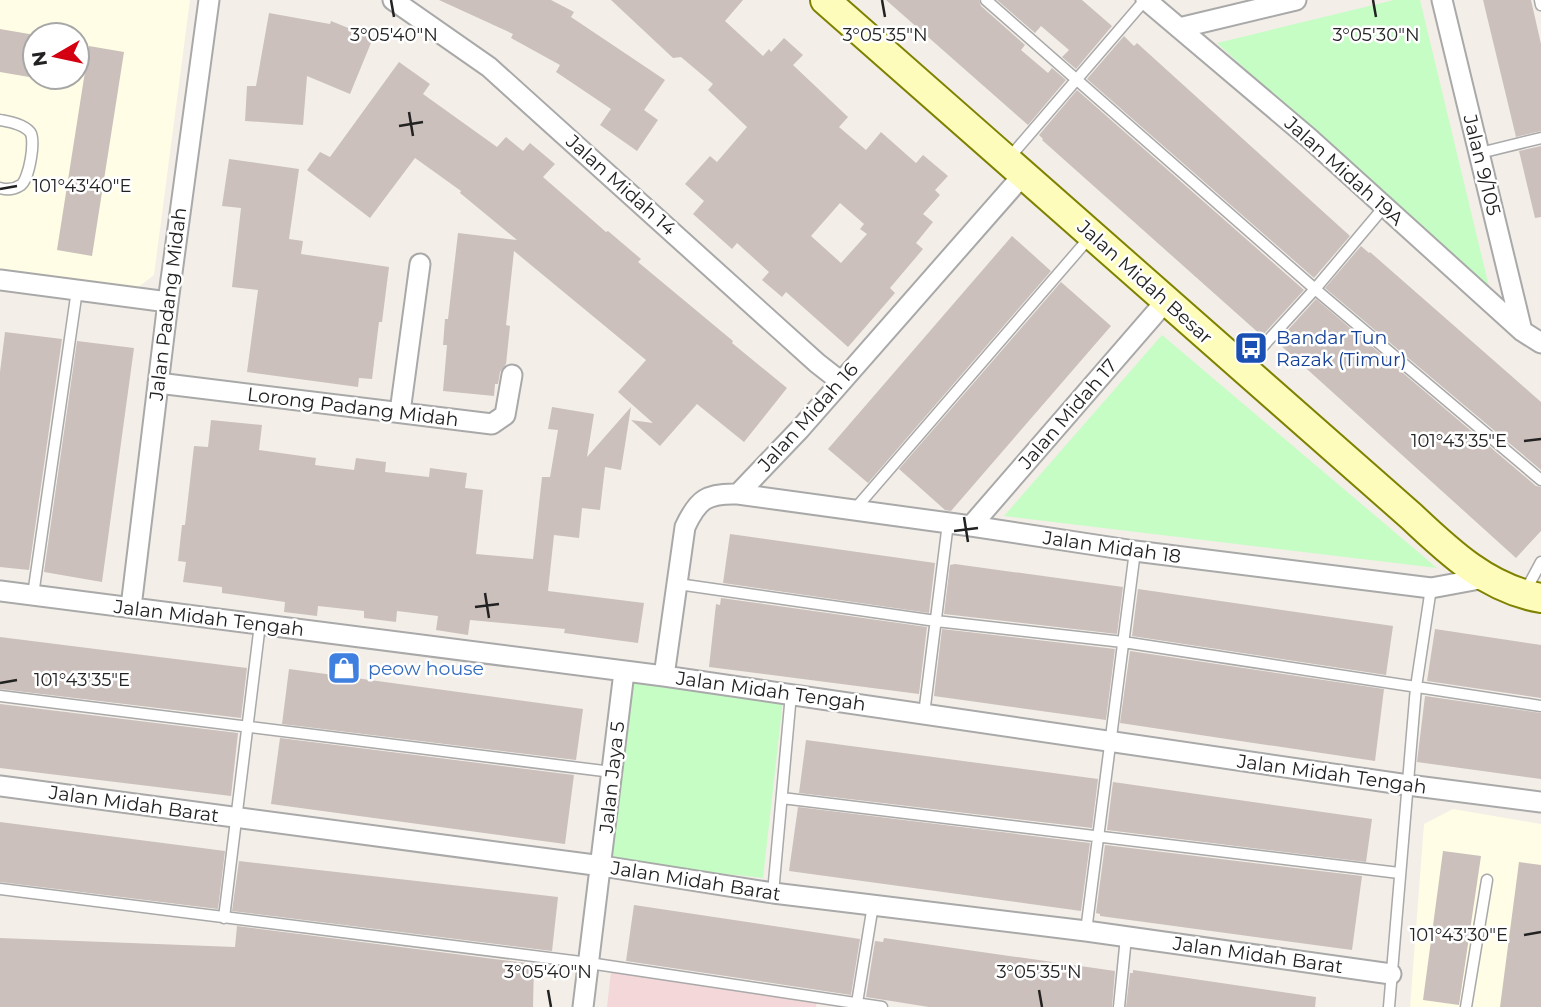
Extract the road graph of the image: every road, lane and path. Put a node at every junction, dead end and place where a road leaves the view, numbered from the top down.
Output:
1 (209, 0) edge
2 (393, 0) edge
3 (825, 0) edge
4 (986, 0) edge
5 (1145, 0) edge
6 (1296, 0) edge
7 (1442, 0) edge
8 (1179, 28) junction
9 (1076, 80) junction
10 (0, 120) edge
11 (1541, 138) edge
12 (1480, 153) junction
13 (1015, 168) junction
14 (0, 188) edge
15 (1384, 207) junction
16 (1093, 234) junction
17 (420, 264) dead end
18 (0, 280) edge
19 (1315, 289) junction
20 (77, 290) junction
21 (168, 302) junction
22 (1166, 302) junction
23 (1522, 331) junction
24 (1541, 344) edge
25 (1242, 369) junction
26 (512, 375) dead end
27 (840, 381) junction
28 (158, 383) junction
29 (400, 412) junction
30 (1541, 480) edge
31 (738, 494) junction
32 (855, 509) junction
33 (948, 523) junction
34 (971, 526) junction
35 (1135, 551) junction
36 (1541, 562) edge
37 (1485, 578) junction
38 (678, 584) junction
39 (1431, 588) junction
40 (0, 591) edge
41 (33, 595) junction
42 (1532, 597) edge
43 (131, 607) junction
44 (936, 621) junction
45 (260, 624) junction
46 (1124, 642) junction
47 (624, 672) junction
48 (664, 676) junction
49 (1416, 687) junction
50 (791, 694) junction
51 (0, 696) edge
52 (1541, 705) edge
53 (924, 713) junction
54 (246, 726) junction
55 (1111, 741) junction
56 (612, 772) junction
57 (1408, 785) junction
58 (0, 786) edge
59 (782, 798) junction
60 (1541, 802) edge
61 (237, 818) junction
62 (1098, 838) junction
63 (602, 866) junction
64 (1399, 873) junction
65 (1487, 880) dead end
66 (0, 888) edge
67 (773, 893) junction
68 (873, 905) junction
69 (224, 918) junction
70 (1086, 931) junction
71 (1126, 937) junction
72 (589, 963) junction
73 (1391, 974) junction
74 (857, 1003) junction
75 (583, 1007) edge
76 (882, 1007) edge
77 (1119, 1007) edge
78 (1389, 1007) edge
79 (1466, 1007) edge

1 - 21 street, Jalan Padang Midah
2 - 27 street, Jalan Midah 14
3 - 13 street, Jalan Midah Besar
4 - 9 lane
5 - 8 street, Jalan Midah 19A
5 - 9 lane
6 - 8 street
7 - 12 street, Jalan 9/105
8 - 15 street, Jalan Midah 19A
9 - 13 lane
9 - 19 lane
10 - 14 lane
11 - 12 lane
12 - 23 street, Jalan 9/105
13 - 16 street, Jalan Midah Besar
13 - 27 street, Jalan Midah 16
15 - 19 lane
15 - 23 street, Jalan Midah 19A
16 - 22 street, Jalan Midah Besar
16 - 32 lane
17 - 29 street
18 - 20 street
19 - 25 lane
19 - 30 lane
20 - 21 street
20 - 41 lane
21 - 28 street, Jalan Padang Midah
22 - 25 street, Jalan Midah Besar
22 - 34 street, Jalan Midah 17
23 - 24 street, Jalan Midah 19A
25 - 37 street, Jalan Midah Besar
26 - 29 street, Lorong Padang Midah
27 - 31 street, Jalan Midah 16
28 - 29 street, Lorong Padang Midah
28 - 43 street, Jalan Padang Midah
31 - 32 street, Jalan Midah 18
31 - 38 street
32 - 33 street, Jalan Midah 18
33 - 34 street, Jalan Midah 18
33 - 44 lane
34 - 35 street, Jalan Midah 18
35 - 39 street, Jalan Midah 18
35 - 46 lane
36 - 42 lane
37 - 39 street, Jalan Midah 18
37 - 42 street, Jalan Midah Besar
38 - 44 lane
38 - 48 street
39 - 49 lane
40 - 41 street, Jalan Midah Tengah
41 - 43 street, Jalan Midah Tengah
43 - 45 street, Jalan Midah Tengah
44 - 46 lane
44 - 53 lane
45 - 47 street, Jalan Midah Tengah
45 - 54 lane
46 - 49 lane
46 - 55 lane
47 - 48 street, Jalan Midah Tengah
47 - 56 street, Jalan Jaya 5
48 - 50 street, Jalan Midah Tengah
49 - 52 lane
49 - 57 lane
50 - 53 street, Jalan Midah Tengah
50 - 59 lane
51 - 54 lane
53 - 55 street, Jalan Midah Tengah
54 - 56 lane
54 - 61 lane
55 - 57 street, Jalan Midah Tengah
55 - 62 lane
56 - 63 street, Jalan Jaya 5
57 - 60 street, Jalan Midah Tengah
57 - 64 lane
58 - 61 street, Jalan Midah Barat
59 - 62 lane
59 - 67 lane
61 - 63 street, Jalan Midah Barat
61 - 69 lane
62 - 64 lane
62 - 70 lane
63 - 67 street, Jalan Midah Barat
63 - 72 street, Jalan Jaya 5
64 - 73 lane
65 - 79 lane
66 - 69 lane
67 - 68 street, Jalan Midah Barat
68 - 70 street, Jalan Midah Barat
68 - 74 lane
69 - 72 lane
70 - 71 street, Jalan Midah Barat
71 - 73 street, Jalan Midah Barat
71 - 77 lane
72 - 74 lane
72 - 75 street, Jalan Jaya 5
73 - 78 lane
74 - 76 lane

